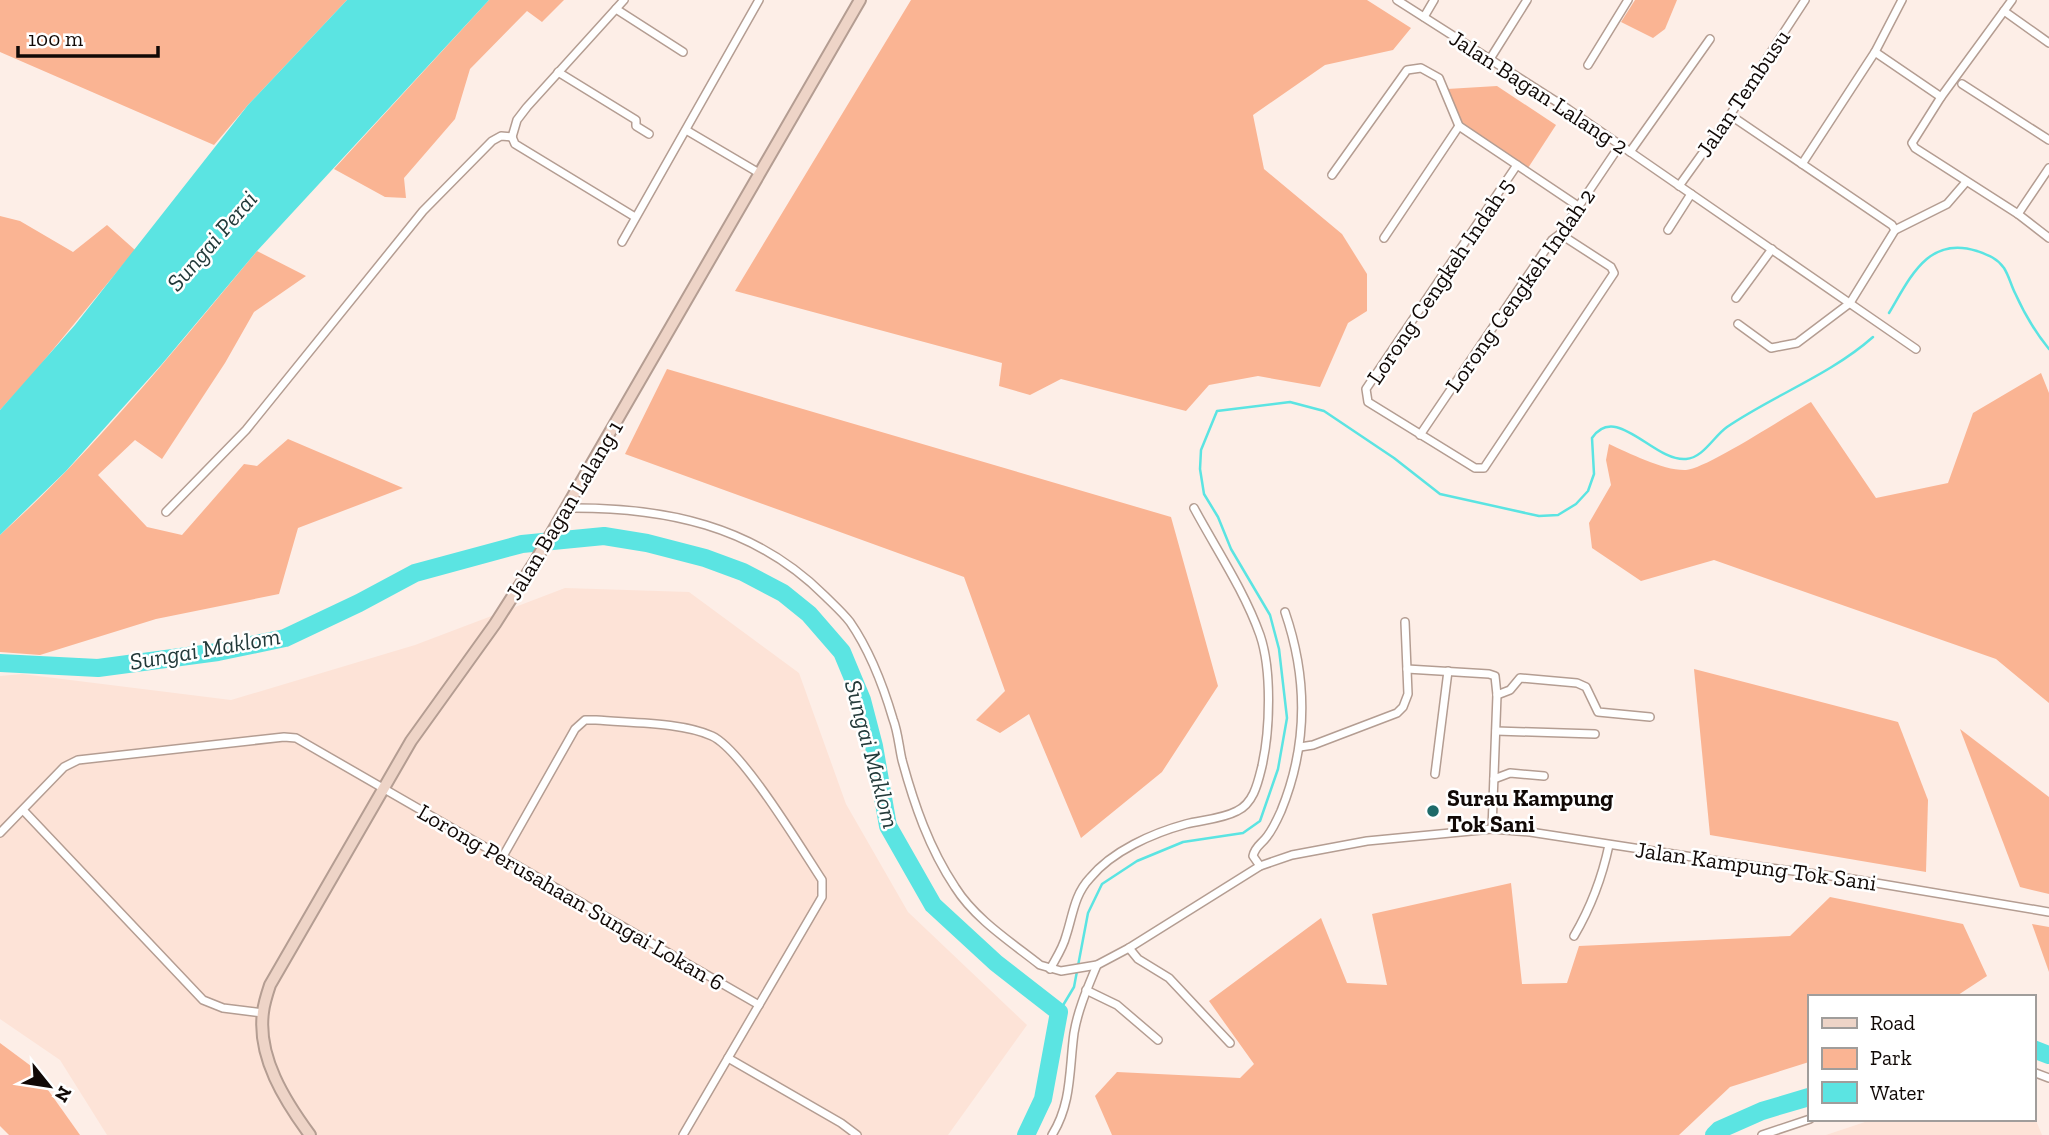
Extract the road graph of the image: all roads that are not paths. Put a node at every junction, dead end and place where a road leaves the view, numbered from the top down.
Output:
1 (624, 0) edge
2 (860, 0) edge
3 (1396, 0) edge
4 (1434, 0) edge
5 (1527, 0) edge
6 (1628, 0) edge
7 (1902, 0) edge
8 (2012, 0) edge
9 (757, 1) edge
10 (1801, 2) edge
11 (616, 9) junction
12 (2004, 11) junction
13 (1423, 17) junction
14 (1710, 39) dead end
15 (2049, 43) edge
16 (683, 52) dead end
17 (1875, 52) junction
18 (1490, 59) junction
19 (1588, 65) dead end
20 (558, 72) junction
21 (1962, 84) dead end
22 (1941, 97) junction
23 (1730, 115) junction
24 (1460, 125) junction
25 (686, 130) junction
26 (649, 134) dead end
27 (512, 136) junction
28 (2049, 140) edge
29 (1620, 145) junction
30 (1630, 152) junction
31 (1802, 164) junction
32 (1517, 165) junction
33 (2049, 168) edge
34 (759, 173) junction
35 (1332, 175) dead end
36 (1966, 182) junction
37 (1679, 186) junction
38 (1690, 194) junction
39 (1578, 206) junction
40 (2018, 214) junction
41 (635, 217) junction
42 (1668, 230) dead end
43 (1895, 230) junction
44 (1560, 234) junction
45 (1384, 238) dead end
46 (2049, 239) edge
47 (622, 242) dead end
48 (1772, 249) junction
49 (1736, 298) dead end
50 (1850, 303) junction
51 (1738, 324) dead end
52 (1916, 349) dead end
53 (1420, 435) junction
54 (1194, 508) dead end
55 (566, 511) junction
56 (166, 512) dead end
57 (1285, 612) dead end
58 (1405, 622) dead end
59 (1407, 669) junction
60 (1448, 671) junction
61 (1497, 695) junction
62 (1650, 717) dead end
63 (1496, 731) junction
64 (1595, 734) dead end
65 (1300, 747) junction
66 (1435, 774) dead end
67 (1544, 776) dead end
68 (1494, 779) junction
69 (382, 789) junction
70 (23, 810) junction
71 (1492, 829) junction
72 (0, 833) edge
73 (1609, 845) junction
74 (502, 858) junction
75 (1260, 866) junction
76 (2049, 912) edge
77 (1574, 936) dead end
78 (1129, 948) junction
79 (1094, 965) junction
80 (1050, 969) junction
81 (1087, 990) junction
82 (759, 1005) junction
83 (263, 1013) junction
84 (1158, 1040) dead end
85 (1230, 1044) dead end
86 (727, 1058) junction
87 (1808, 1120) edge
88 (310, 1135) edge
89 (683, 1135) edge
90 (857, 1135) edge
91 (1052, 1135) edge
92 (1762, 1135) edge

1 - 11 street
2 - 34 main road, Jalan Bagan Lalang 1
3 - 13 street, Jalan Bagan Lalang 2
4 - 13 street
5 - 18 street
6 - 19 street
7 - 17 street
8 - 12 street
9 - 25 street
10 - 23 street, Jalan Tembusu
11 - 16 street
11 - 20 street
12 - 15 street
12 - 22 street
13 - 18 street, Jalan Bagan Lalang 2
14 - 30 street
17 - 22 street
17 - 31 street
18 - 29 street, Jalan Bagan Lalang 2
20 - 26 street
20 - 27 street
21 - 28 street
22 - 36 street
23 - 31 street
23 - 37 street, Jalan Tembusu
24 - 32 street
24 - 35 street
24 - 45 street
25 - 34 street
25 - 41 street
27 - 41 street
27 - 56 street
29 - 30 street, Jalan Bagan Lalang 2
29 - 39 street, Lorong Cengkeh Indah 2
30 - 37 street, Jalan Bagan Lalang 2
31 - 43 street
32 - 39 street
32 - 53 street, Lorong Cengkeh Indah 5
33 - 40 street
34 - 55 main road, Jalan Bagan Lalang 1
36 - 40 street
36 - 43 street
37 - 38 street, Jalan Bagan Lalang 2
38 - 42 street
38 - 48 street, Jalan Bagan Lalang 2
39 - 44 street, Lorong Cengkeh Indah 2
40 - 46 street
41 - 47 street
43 - 50 street
44 - 53 street, Lorong Cengkeh Indah 2
44 - 53 street
48 - 49 street
48 - 50 street, Jalan Bagan Lalang 2
50 - 51 street
50 - 52 street, Jalan Bagan Lalang 2
54 - 80 street
55 - 69 main road, Jalan Bagan Lalang 1
55 - 80 street, Jalan Kampung Tok Sani
57 - 65 street
58 - 59 street
59 - 60 street
59 - 65 street
60 - 61 street
60 - 66 street
61 - 62 street
61 - 63 street
63 - 64 street
63 - 68 street
65 - 75 street
67 - 68 street
68 - 71 street
69 - 70 street, Lorong Perusahaan Sungai Lokan 6
69 - 74 street, Lorong Perusahaan Sungai Lokan 6
69 - 83 main road, Jalan Bagan Lalang 1
70 - 72 street, Lorong Perusahaan Sungai Lokan 6
70 - 83 street
71 - 73 street, Jalan Kampung Tok Sani
71 - 75 street, Jalan Kampung Tok Sani
73 - 76 street, Jalan Kampung Tok Sani
73 - 77 street
74 - 82 street, Lorong Perusahaan Sungai Lokan 6
74 - 82 street
75 - 78 street, Jalan Kampung Tok Sani
78 - 79 street, Jalan Kampung Tok Sani
78 - 85 street
79 - 80 street, Jalan Kampung Tok Sani
79 - 81 street
81 - 84 street
81 - 91 street
82 - 86 street
83 - 88 main road
86 - 89 street
86 - 90 street
87 - 92 street

